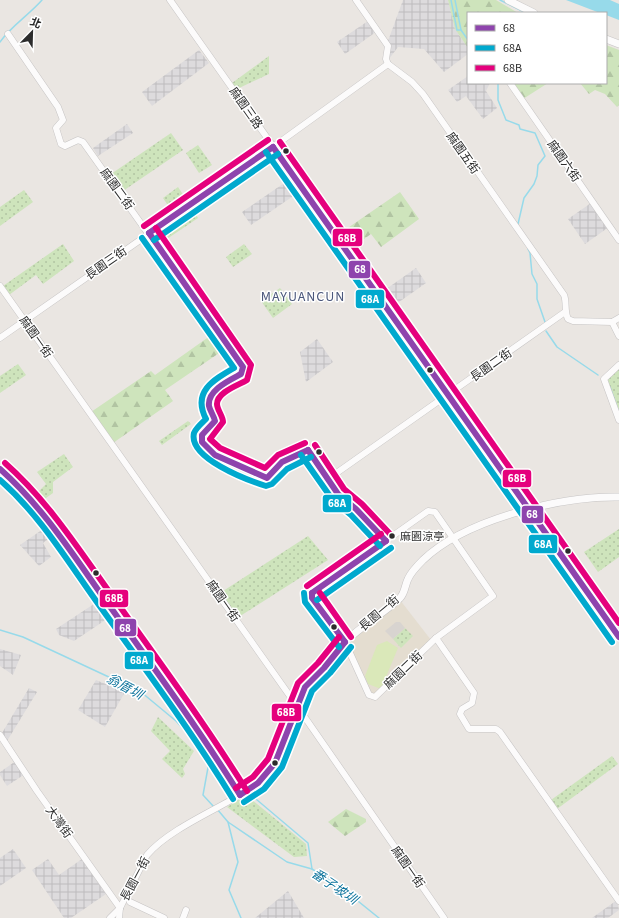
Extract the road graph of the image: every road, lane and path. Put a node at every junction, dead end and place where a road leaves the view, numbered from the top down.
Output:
1 (170, 0) edge
2 (356, 0) edge
3 (508, 0) edge
4 (532, 12) edge
5 (8, 34) dead end
6 (607, 39) edge
7 (619, 44) edge
8 (388, 64) junction
9 (511, 84) edge
10 (273, 146) junction
11 (149, 233) junction
12 (619, 240) edge
13 (0, 286) edge
14 (565, 312) junction
15 (619, 318) edge
16 (24, 320) junction
17 (612, 322) junction
18 (619, 336) edge
19 (0, 338) edge
20 (619, 365) edge
21 (448, 395) junction
22 (619, 420) edge
23 (0, 469) edge
24 (328, 479) junction
25 (619, 497) edge
26 (530, 510) junction
27 (454, 538) junction
28 (386, 542) junction
29 (619, 637) edge
30 (436, 638) junction
31 (345, 642) junction
32 (297, 706) junction
33 (0, 735) edge
34 (240, 795) junction
35 (619, 901) edge
36 (130, 902) dead end
37 (120, 908) junction
38 (186, 910) dead end
39 (150, 915) edge
40 (110, 918) edge
41 (119, 918) edge
42 (164, 918) edge
43 (183, 918) edge
44 (444, 918) edge

1 - 10 street, 麻園三路
2 - 8 street
3 - 4 street
5 - 11 street, 麻園二街
6 - 7 street
8 - 10 street, 長園三街
8 - 14 street, 麻園五街
9 - 12 street, 麻園六街
10 - 11 street, 長園三街
10 - 21 street, 麻園三路
11 - 16 street, 長園三街
11 - 24 street, 麻園二街
13 - 16 street, 麻園一街
14 - 17 street
14 - 21 street, 長園二街
15 - 17 street
16 - 19 street, 長園三街
16 - 32 street, 麻園一街
17 - 18 street
20 - 22 street
21 - 24 street, 長園二街
21 - 26 street, 麻園三路
23 - 34 street
24 - 28 street, 麻園二街
25 - 26 street, 長園一街
26 - 27 street, 長園一街
26 - 29 street, 麻園三路
27 - 28 street
27 - 30 street
27 - 31 street, 長園一街
28 - 31 street, 麻園二街
30 - 31 street, 麻園二街
30 - 35 street
31 - 32 street, 長園一街
32 - 34 street, 長園一街
32 - 44 street, 麻園一街
33 - 37 street, 大灣街
34 - 37 street, 長園一街
36 - 39 street
37 - 40 street, 長園一街
37 - 41 street, 長園一街
38 - 43 street
39 - 42 street

